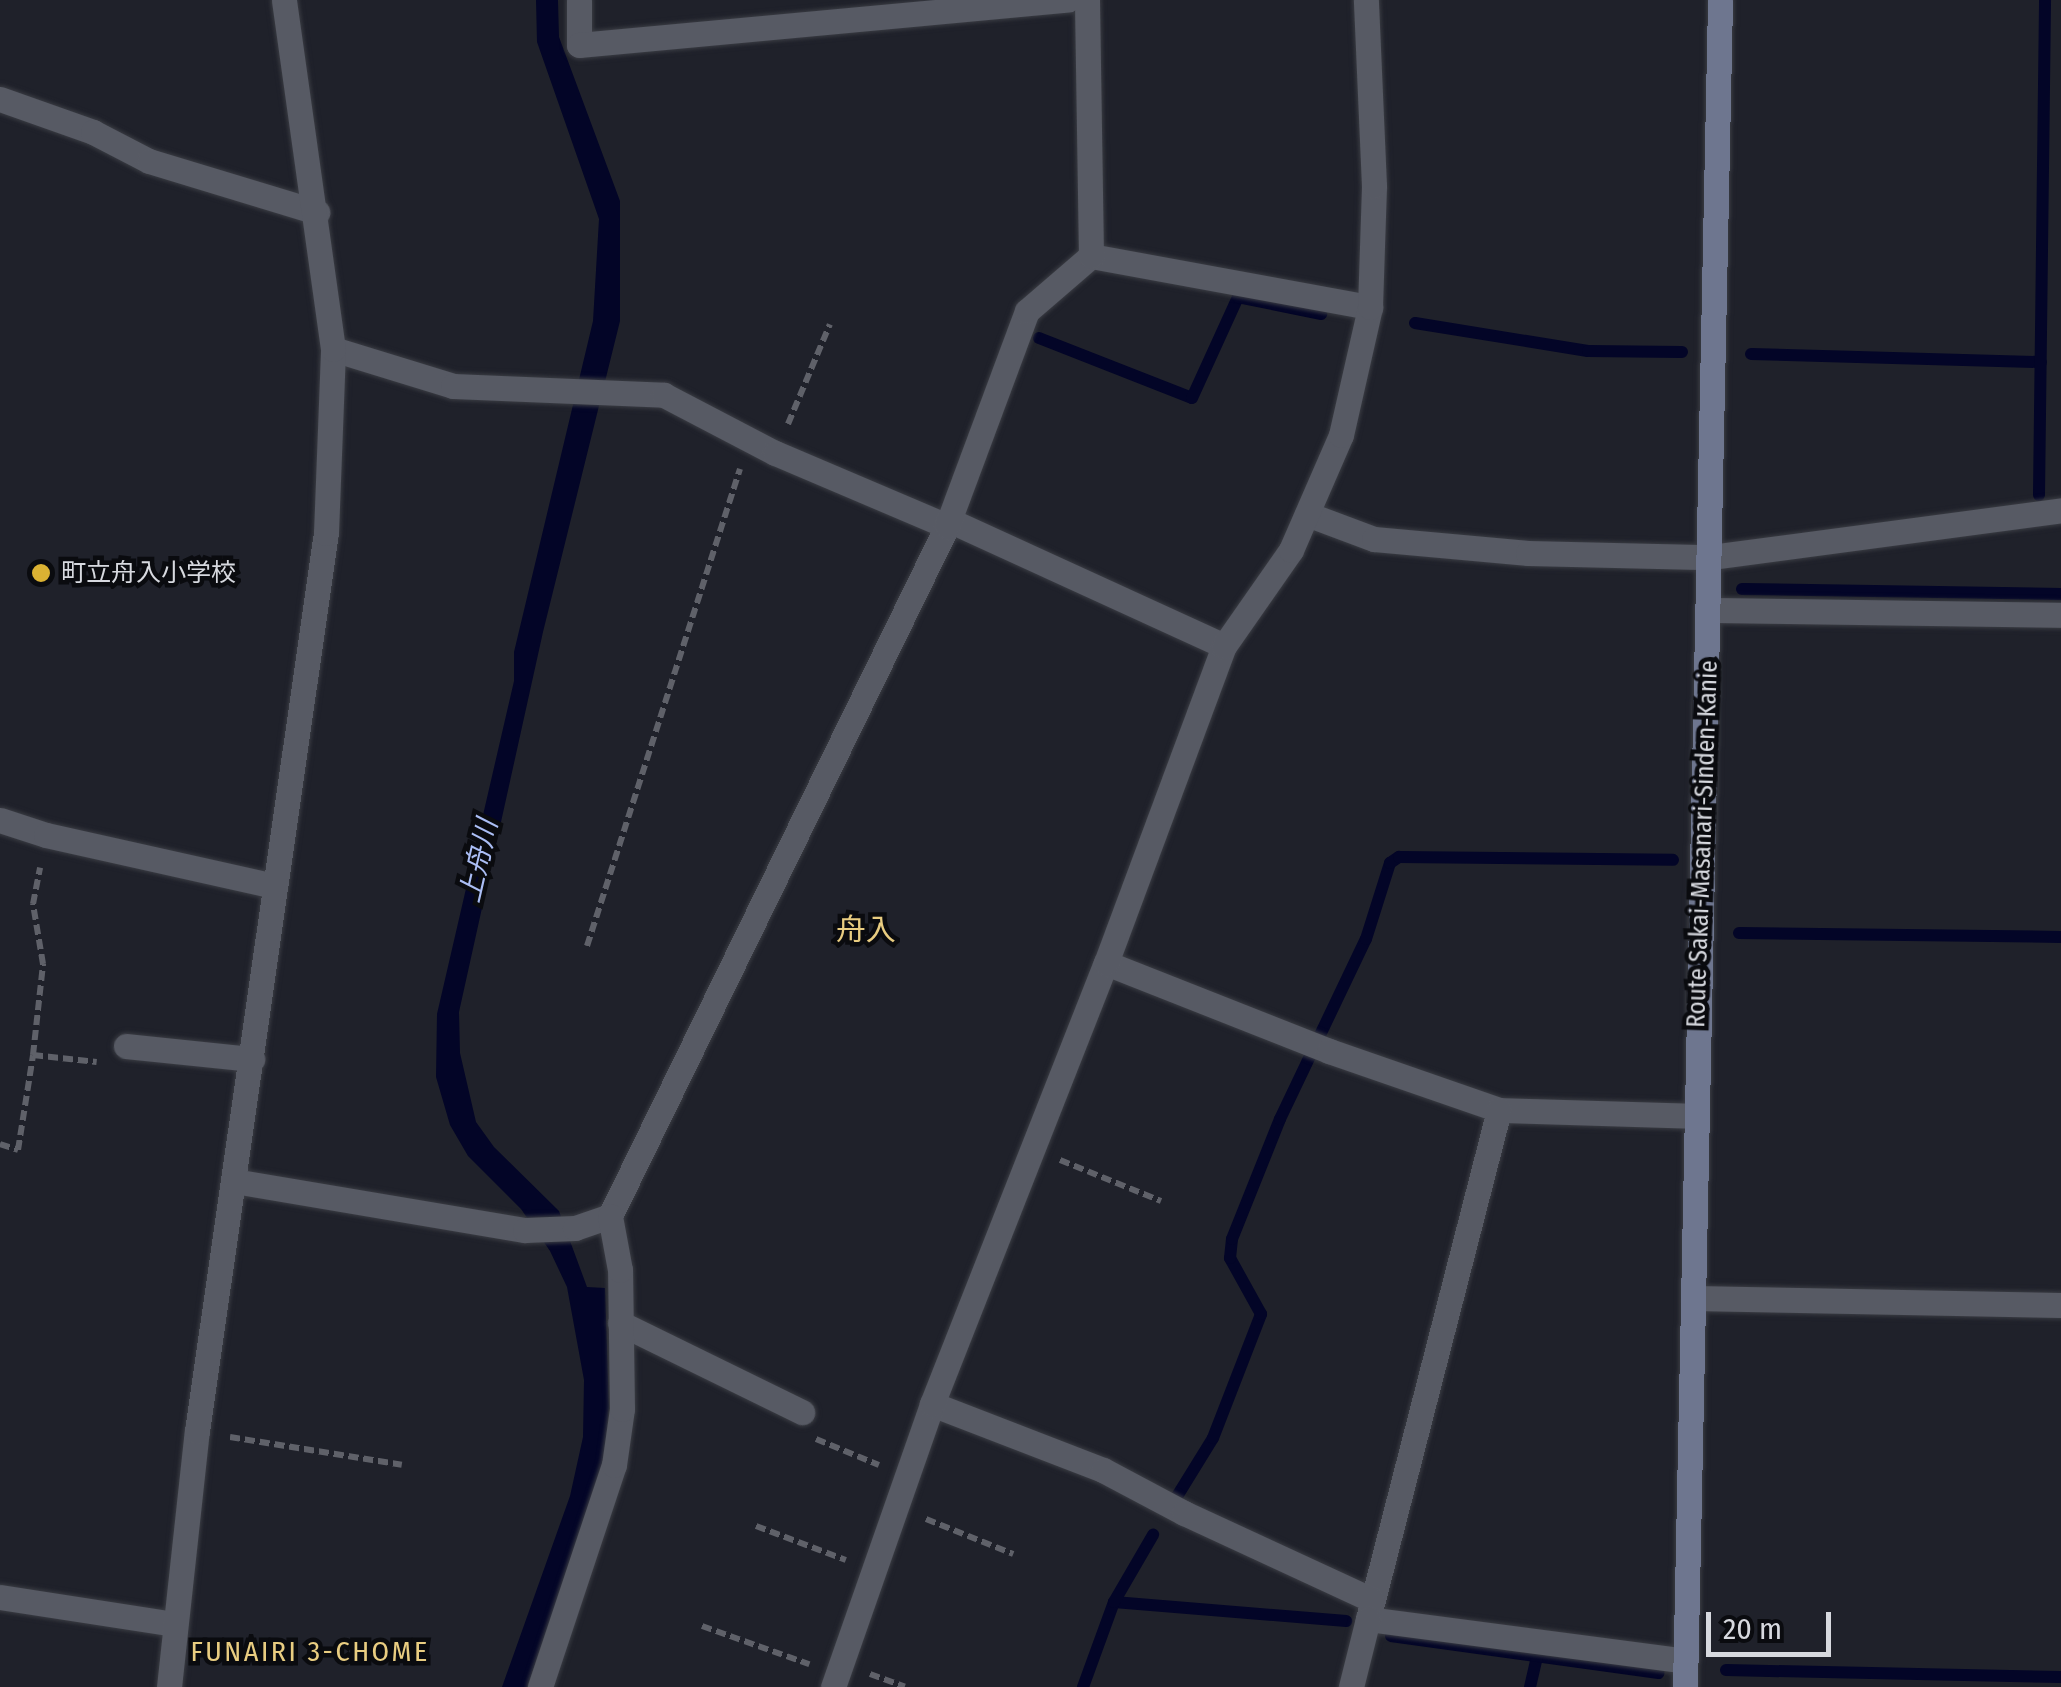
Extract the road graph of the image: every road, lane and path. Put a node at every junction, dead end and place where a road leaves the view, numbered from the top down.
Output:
1 (284, 0) edge
2 (579, 0) edge
3 (1068, 0) edge
4 (1087, 0) edge
5 (1366, 0) edge
6 (1720, 0) edge
7 (0, 99) edge
8 (316, 212) junction
9 (1091, 256) junction
10 (1370, 307) junction
11 (830, 324) dead end
12 (333, 349) junction
13 (750, 440) junction
14 (775, 453) junction
15 (2061, 510) edge
16 (1306, 514) junction
17 (948, 523) junction
18 (1711, 556) junction
19 (1709, 610) junction
20 (2061, 615) edge
21 (1224, 646) junction
22 (0, 820) edge
23 (46, 835) junction
24 (274, 886) junction
25 (587, 946) dead end
26 (1106, 963) junction
27 (33, 1055) junction
28 (119, 1055) joint
29 (252, 1059) junction
30 (1499, 1110) junction
31 (1696, 1116) junction
32 (0, 1144) edge
33 (1033, 1149) junction
34 (234, 1182) junction
35 (1160, 1201) dead end
36 (610, 1216) junction
37 (1694, 1298) junction
38 (2061, 1305) edge
39 (620, 1323) junction
40 (932, 1404) junction
41 (805, 1424) joint
42 (197, 1431) junction
43 (402, 1466) dead end
44 (905, 1476) junction
45 (894, 1507) junction
46 (756, 1526) dead end
47 (1013, 1554) dead end
48 (871, 1570) junction
49 (0, 1596) edge
50 (1370, 1610) junction
51 (175, 1624) junction
52 (702, 1626) dead end
53 (1685, 1661) junction
54 (835, 1680) edge
55 (170, 1687) edge
56 (540, 1687) edge
57 (1351, 1687) edge
58 (1685, 1687) edge

1 - 8 street
2 - 3 street
4 - 9 street
5 - 10 street
6 - 18 main road, Route Sakai-Masanari-Sinden-Kanie
7 - 8 street
8 - 12 street
9 - 10 street
9 - 17 street
10 - 16 street
11 - 14 path
12 - 13 street
12 - 24 street
13 - 14 street
13 - 25 path
14 - 17 street
15 - 18 street
16 - 18 street
16 - 21 street
17 - 21 street
17 - 36 street
18 - 19 main road, Route Sakai-Masanari-Sinden-Kanie
19 - 20 street
19 - 31 main road, Route Sakai-Masanari-Sinden-Kanie
21 - 26 street
22 - 23 street
23 - 24 street
23 - 27 path
24 - 29 street
26 - 30 street
26 - 33 street
27 - 28 path
27 - 32 path
28 - 29 street
29 - 34 street
30 - 31 street
30 - 50 street
31 - 37 main road, Route Sakai-Masanari-Sinden-Kanie
33 - 35 path
33 - 40 street
34 - 36 street
34 - 42 street
36 - 39 street
37 - 38 street
37 - 53 main road, Route Sakai-Masanari-Sinden-Kanie
39 - 41 street
39 - 56 street
40 - 44 street
40 - 50 street
41 - 44 path
42 - 43 path
42 - 51 street
44 - 45 street
45 - 47 path
45 - 48 street
46 - 48 path
48 - 54 street
49 - 51 street
50 - 53 street
50 - 57 street
51 - 55 street
52 - 54 path
53 - 58 main road, Route Sakai-Masanari-Sinden-Kanie

